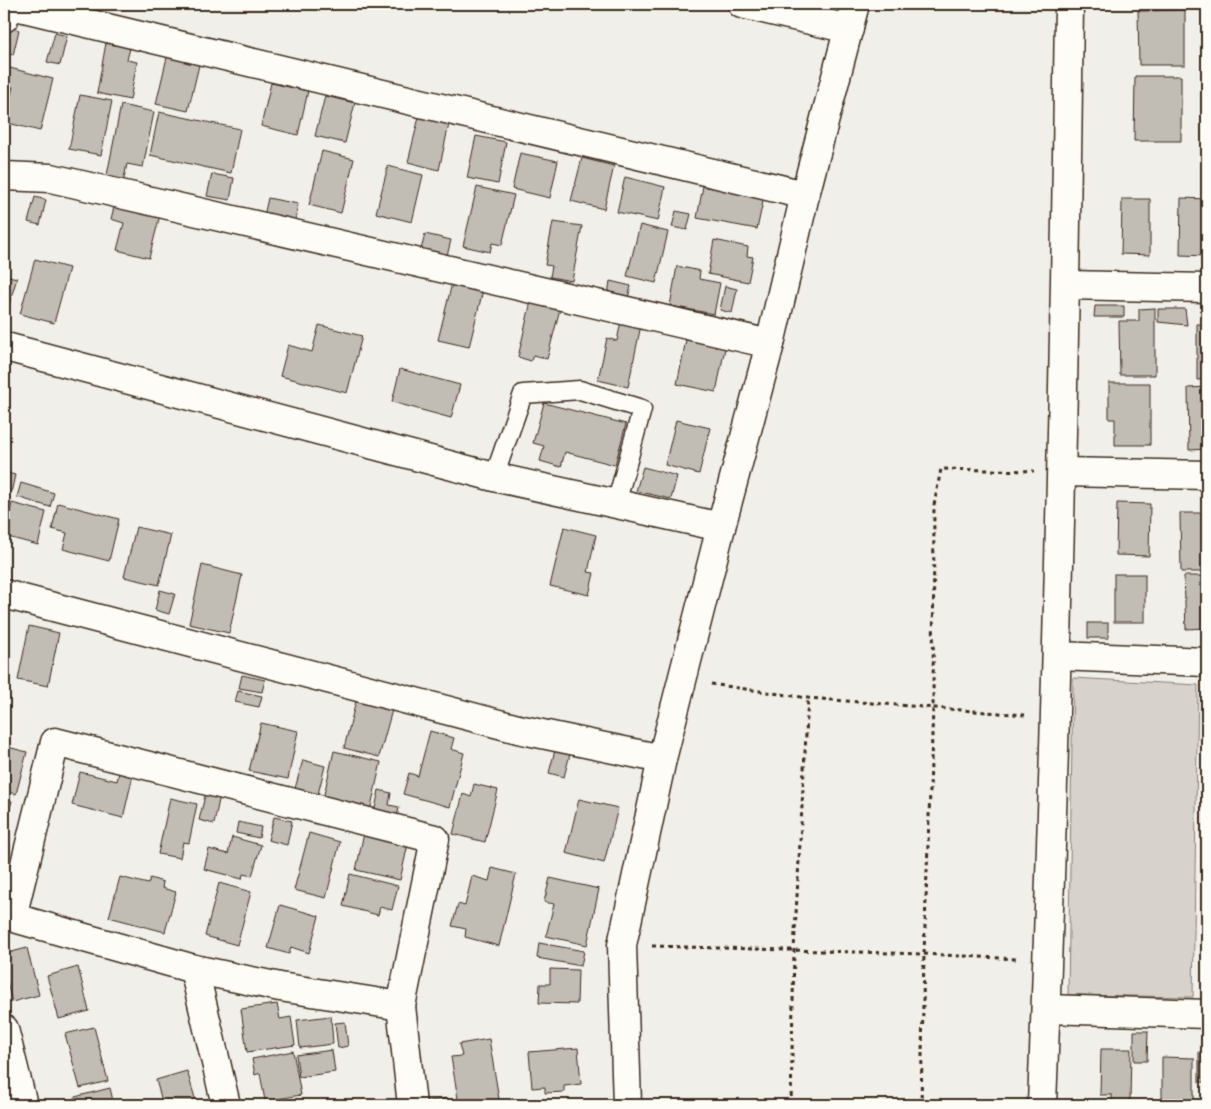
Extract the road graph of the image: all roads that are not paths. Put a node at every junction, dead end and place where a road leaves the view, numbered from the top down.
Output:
1 (742, 4) edge
2 (1069, 4) edge
3 (852, 16) edge
4 (4, 18) edge
5 (4, 176) edge
6 (804, 195) junction
7 (1066, 285) junction
8 (1207, 288) edge
9 (770, 344) junction
10 (6, 347) dead end
11 (1062, 472) junction
12 (1207, 475) edge
13 (494, 478) junction
14 (616, 504) junction
15 (720, 527) junction
16 (4, 594) edge
17 (1058, 656) junction
18 (1207, 662) edge
19 (662, 759) junction
20 (8, 916) edge
21 (194, 970) junction
22 (401, 1006) junction
23 (1046, 1010) junction
24 (1207, 1014) edge
25 (4, 1029) edge
26 (23, 1105) edge
27 (226, 1105) edge
28 (412, 1105) edge
29 (627, 1105) edge
30 (1042, 1105) edge

1 - 3 street
2 - 7 street
3 - 6 street
4 - 6 street
5 - 9 street
6 - 9 street
7 - 8 street
7 - 11 street
9 - 15 street
10 - 13 street
11 - 12 street
11 - 17 street
13 - 14 street
13 - 14 lane
14 - 15 street
15 - 19 street
16 - 19 street
17 - 18 street
17 - 23 street
19 - 29 street
20 - 21 street
20 - 22 street
21 - 22 street
21 - 27 street
22 - 28 street
23 - 24 street
23 - 30 street
25 - 26 street

